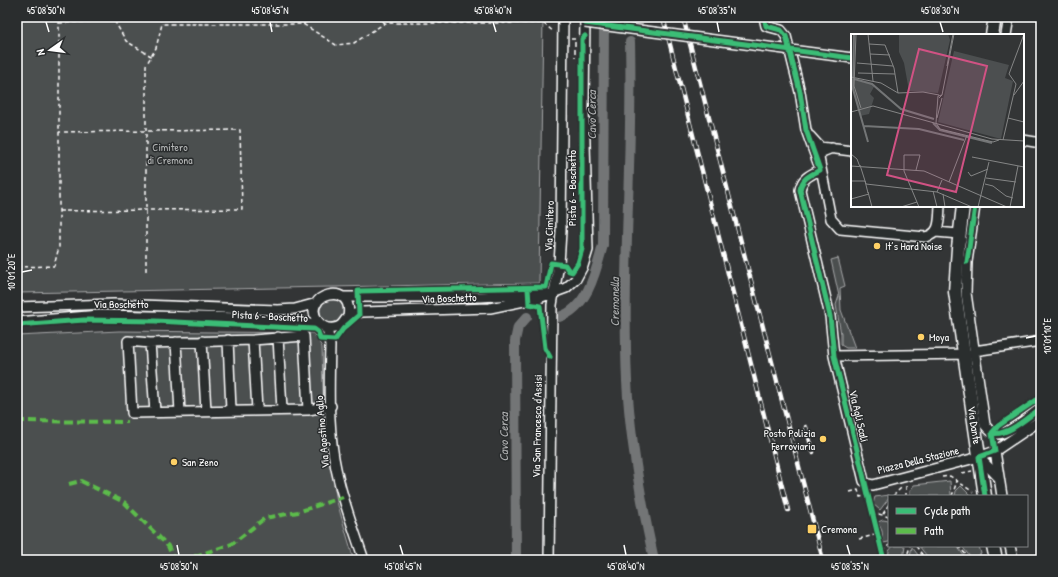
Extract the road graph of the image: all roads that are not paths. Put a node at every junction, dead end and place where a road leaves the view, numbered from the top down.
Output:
1 (563, 17) edge
2 (764, 17) edge
3 (995, 17) edge
4 (1009, 17) edge
5 (585, 20) edge
6 (992, 34) edge
7 (1006, 34) edge
8 (851, 58) edge
9 (803, 114) junction
10 (1024, 140) edge
11 (1041, 144) edge
12 (832, 148) junction
13 (851, 151) edge
14 (820, 170) junction
15 (940, 207) edge
16 (964, 207) edge
17 (975, 207) edge
18 (936, 232) junction
19 (959, 234) junction
20 (967, 262) junction
21 (554, 293) junction
22 (342, 297) junction
23 (317, 302) junction
24 (17, 307) edge
25 (348, 317) junction
26 (17, 322) edge
27 (322, 325) junction
28 (342, 325) junction
29 (278, 337) junction
30 (228, 340) junction
31 (253, 340) junction
32 (202, 341) junction
33 (1041, 341) edge
34 (176, 342) junction
35 (150, 343) junction
36 (330, 346) junction
37 (970, 353) junction
38 (834, 356) junction
39 (331, 406) junction
40 (1041, 408) edge
41 (231, 410) junction
42 (257, 410) junction
43 (282, 410) junction
44 (308, 410) junction
45 (206, 411) junction
46 (155, 412) junction
47 (180, 412) junction
48 (1041, 420) edge
49 (995, 451) junction
50 (979, 457) junction
51 (999, 478) junction
52 (864, 481) joint
53 (980, 495) edge
54 (1002, 495) edge
55 (1010, 547) edge
56 (364, 560) edge
57 (549, 560) edge
58 (1013, 560) edge

1 - 21 street, Via Cimitero
2 - 9 street
3 - 6 main road
4 - 7 street
5 - 8 street, bridge
5 - 21 street
9 - 12 street
9 - 14 street
10 - 11 street
12 - 13 street
12 - 14 street
14 - 18 street
14 - 38 street, Via Agli Scali
15 - 18 street
16 - 19 main road, Via Dante
17 - 20 street, Via Dante
18 - 19 street
19 - 20 street, Via Dante
19 - 37 main road, Via Dante
20 - 37 street, Via Dante
21 - 22 street, Via Boschetto
21 - 25 street, Via Boschetto
21 - 57 street, Via San Francesco d'Assisi
22 - 23 street, Via Boschetto
22 - 25 street
23 - 24 street, Via Boschetto
23 - 27 street
25 - 28 street
26 - 27 street, Via Boschetto
27 - 28 street, Via Boschetto
27 - 36 street, Via Agostino Aglio
28 - 36 street, Via Agostino Aglio
29 - 31 street
29 - 43 street
29 - 44 street
30 - 31 street
30 - 32 street
30 - 41 street
31 - 42 street
32 - 34 street
32 - 45 street
33 - 37 street
34 - 35 street
34 - 47 street
35 - 46 street
35 - 46 street
36 - 39 street, Via Agostino Aglio
37 - 38 street
37 - 40 street, Via Dante
37 - 50 main road, Via Dante
38 - 52 street, Via Agli Scali
39 - 44 street
39 - 56 street, Via Agostino Aglio
41 - 42 street
41 - 45 street
42 - 43 street
43 - 44 street
45 - 47 street
46 - 47 street
48 - 49 street, Piazza Della Stazione
49 - 50 street, Piazza Della Stazione
49 - 51 street, Via Dante
50 - 51 street
50 - 52 street, Piazza Della Stazione
50 - 53 main road, Via Dante
51 - 54 street, Via Dante
55 - 58 street

